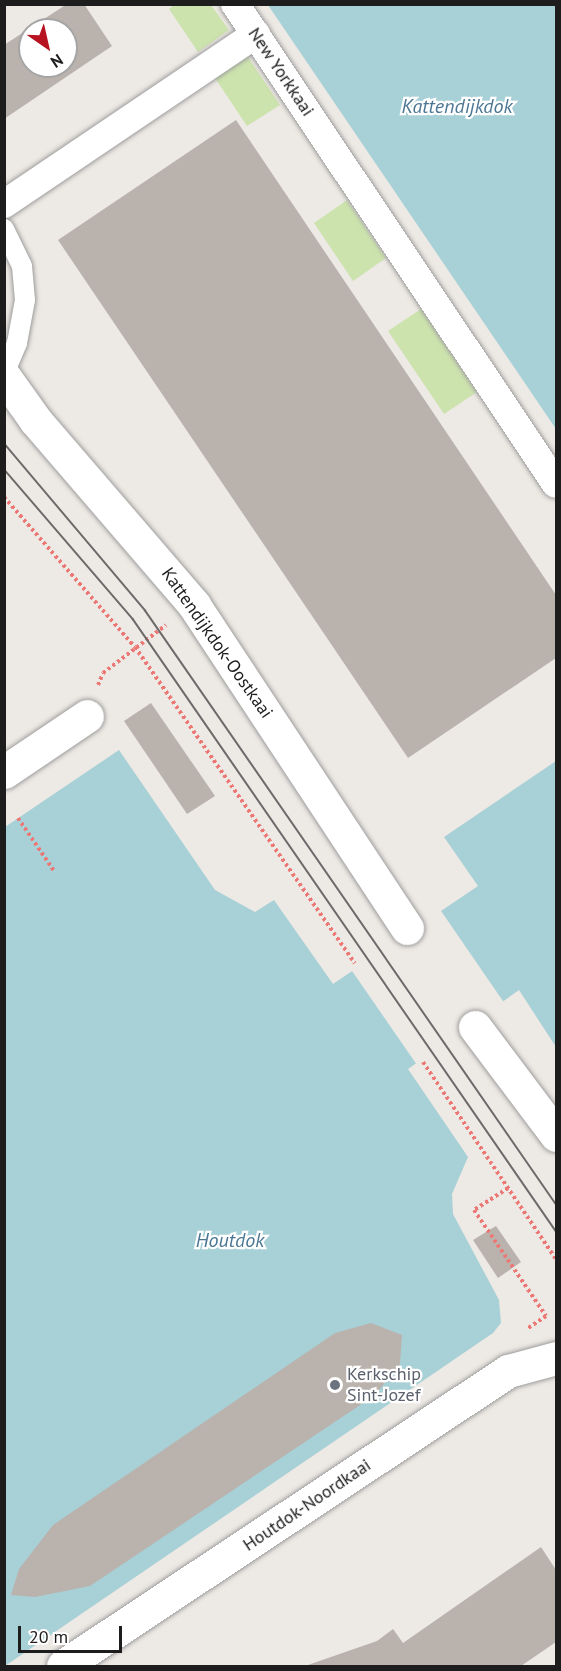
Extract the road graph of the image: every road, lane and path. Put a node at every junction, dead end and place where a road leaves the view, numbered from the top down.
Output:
1 (235, 4) edge
2 (256, 34) junction
3 (4, 204) edge
4 (4, 229) edge
5 (4, 375) edge
6 (556, 484) edge
7 (4, 497) edge
8 (194, 606) junction
9 (135, 647) junction
10 (87, 716) joint
11 (4, 772) edge
12 (18, 818) dead end
13 (54, 871) dead end
14 (407, 928) dead end
15 (355, 963) dead end
16 (475, 1027) dead end
17 (423, 1062) dead end
18 (556, 1135) edge
19 (508, 1188) junction
20 (556, 1259) edge
21 (516, 1336) dead end
22 (556, 1358) edge
23 (63, 1666) edge

1 - 2 street, New Yorkkaai
2 - 3 street
2 - 6 street, New Yorkkaai
4 - 5 lane
5 - 8 street, Kattendijkdok-Oostkaai
7 - 9 path
8 - 9 path
8 - 14 street, Kattendijkdok-Oostkaai
9 - 10 path
9 - 15 path
10 - 11 street
12 - 13 path
16 - 18 street
17 - 19 path
19 - 20 path
19 - 21 path
22 - 23 street, Houtdok-Noordkaai

